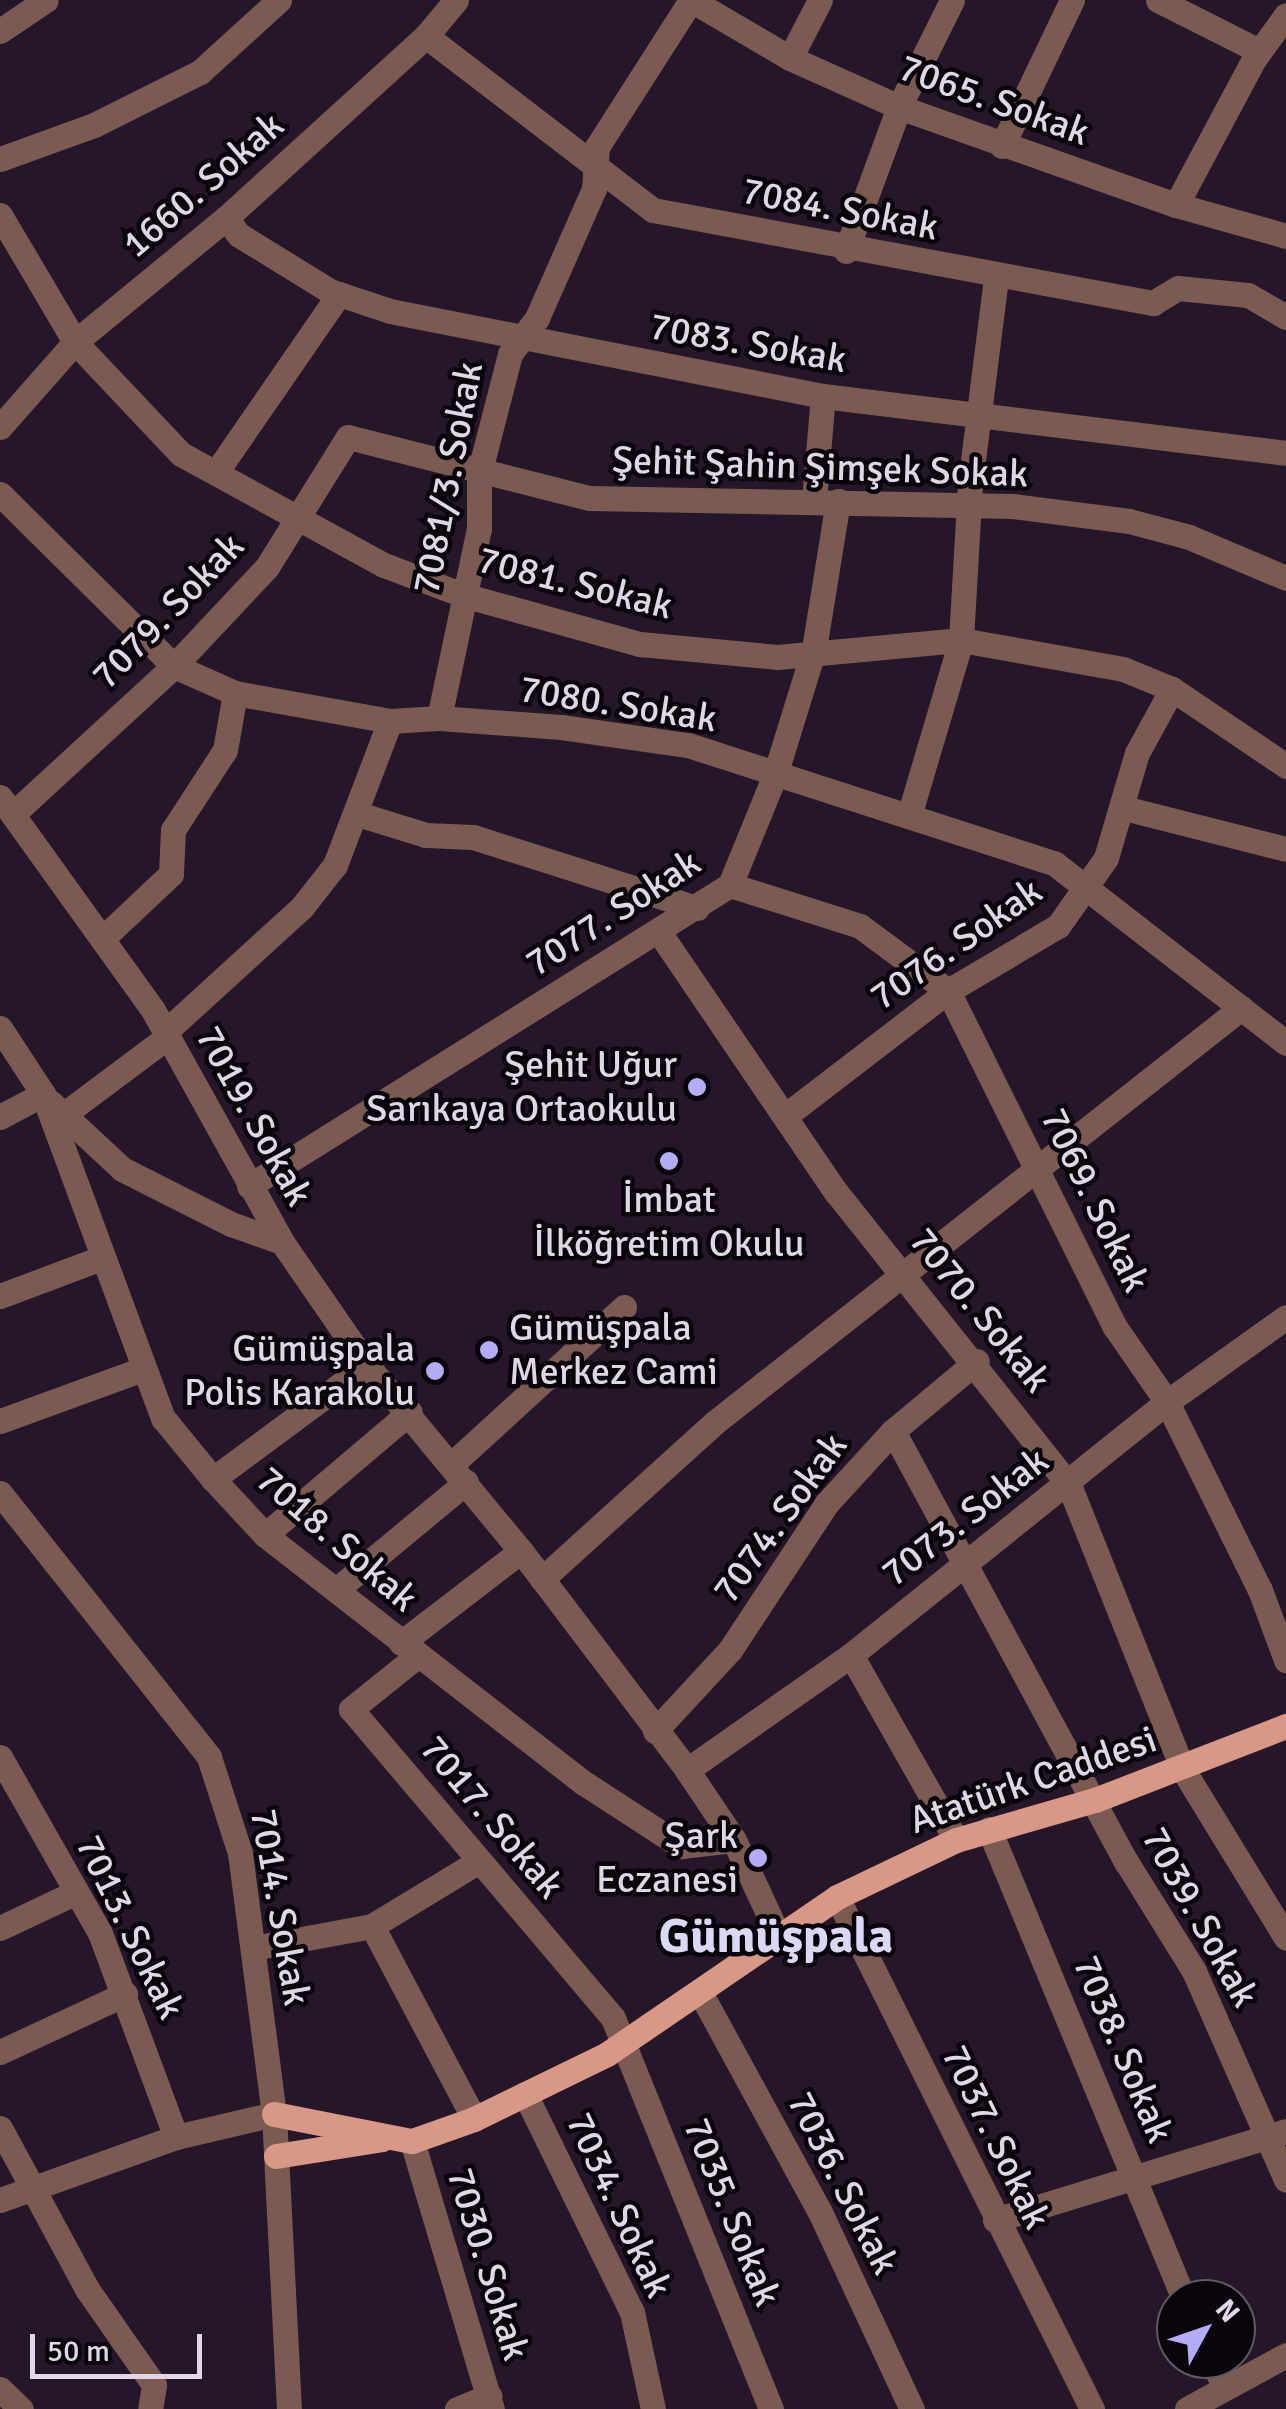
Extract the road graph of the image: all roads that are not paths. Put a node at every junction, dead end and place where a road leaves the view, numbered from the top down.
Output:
1 (46, 0) edge
2 (279, 0) edge
3 (456, 0) edge
4 (691, 0) edge
5 (820, 0) edge
6 (952, 0) edge
7 (1072, 0) edge
8 (1158, 0) edge
9 (1286, 15) edge
10 (0, 31) edge
11 (426, 36) junction
12 (1259, 51) junction
13 (790, 58) junction
14 (900, 106) junction
15 (1002, 146) junction
16 (0, 158) edge
17 (591, 168) junction
18 (1176, 205) junction
19 (0, 215) edge
20 (226, 218) junction
21 (1286, 236) edge
22 (846, 250) junction
23 (996, 278) junction
24 (339, 294) junction
25 (1286, 317) edge
26 (520, 338) junction
27 (75, 342) junction
28 (822, 396) junction
29 (978, 418) junction
30 (0, 428) edge
31 (348, 438) joint
32 (1286, 453) edge
33 (217, 472) junction
34 (479, 474) junction
35 (0, 494) edge
36 (826, 501) junction
37 (969, 504) junction
38 (301, 516) junction
39 (1286, 578) edge
40 (463, 595) junction
41 (961, 640) junction
42 (814, 650) junction
43 (174, 666) junction
44 (1172, 689) junction
45 (236, 692) junction
46 (438, 718) junction
47 (390, 721) junction
48 (1286, 766) edge
49 (775, 776) junction
50 (6, 805) edge
51 (1124, 808) junction
52 (358, 814) junction
53 (908, 816) junction
54 (1286, 849) edge
55 (730, 885) junction
56 (1085, 891) junction
57 (697, 908) junction
58 (659, 932) junction
59 (102, 939) junction
60 (948, 991) junction
61 (1241, 1008) junction
62 (0, 1028) edge
63 (165, 1036) junction
64 (1286, 1043) edge
65 (44, 1094) junction
66 (63, 1115) junction
67 (785, 1116) junction
68 (0, 1118) edge
69 (1041, 1167) junction
70 (249, 1186) junction
71 (282, 1242) junction
72 (101, 1258) junction
73 (906, 1276) junction
74 (0, 1296) edge
75 (624, 1307) dead end
76 (1286, 1317) edge
77 (977, 1362) junction
78 (367, 1364) junction
79 (144, 1369) junction
80 (1166, 1402) junction
81 (410, 1412) junction
82 (0, 1421) edge
83 (893, 1431) junction
84 (459, 1473) junction
85 (213, 1480) junction
86 (1068, 1484) junction
87 (2, 1499) edge
88 (265, 1535) junction
89 (521, 1551) junction
90 (966, 1560) junction
91 (542, 1579) junction
92 (336, 1590) junction
93 (409, 1650) junction
94 (851, 1656) junction
95 (1286, 1660) edge
96 (1286, 1726) edge
97 (655, 1731) junction
98 (0, 1757) edge
99 (1182, 1768) junction
100 (687, 1770) junction
101 (1095, 1800) junction
102 (988, 1829) junction
103 (734, 1840) junction
104 (956, 1840) junction
105 (479, 1861) junction
106 (76, 1892) junction
107 (837, 1897) junction
108 (372, 1926) junction
109 (0, 1928) edge
110 (779, 1937) junction
111 (1286, 1938) edge
112 (253, 1948) junction
113 (126, 1994) junction
114 (701, 1994) junction
115 (622, 2044) junction
116 (0, 2052) edge
117 (525, 2094) junction
118 (274, 2114) junction
119 (474, 2119) junction
120 (0, 2128) edge
121 (1277, 2134) edge
122 (176, 2137) junction
123 (402, 2139) junction
124 (276, 2156) junction
125 (1135, 2178) junction
126 (1286, 2180) edge
127 (35, 2186) junction
128 (0, 2200) edge
129 (995, 2220) junction
130 (1176, 2279) edge
131 (1285, 2356) edge
132 (1221, 2379) edge
133 (1225, 2388) junction
134 (0, 2389) edge
135 (491, 2403) edge
136 (21, 2409) edge
137 (150, 2409) edge
138 (289, 2409) edge
139 (457, 2409) edge
140 (653, 2409) edge
141 (771, 2409) edge
142 (912, 2409) edge
143 (1092, 2409) edge
144 (1186, 2409) edge

1 - 10 street
2 - 16 street
3 - 11 street, 1660. Sokak
4 - 13 street, 7065. Sokak
4 - 17 street, 7081/3. Sokak
5 - 13 street
6 - 14 street
7 - 15 street
8 - 12 street
9 - 12 street
11 - 17 street, 7084. Sokak
11 - 20 street, 1660. Sokak
12 - 18 street
13 - 14 street, 7065. Sokak
14 - 15 street, 7065. Sokak
14 - 22 street
15 - 18 street, 7065. Sokak
17 - 22 street, 7084. Sokak
17 - 26 street, 7081/3. Sokak
18 - 21 street, 7065. Sokak
19 - 27 street, 7081. Sokak
20 - 24 street, 7083. Sokak
20 - 27 street, 1660. Sokak
22 - 23 street, 7084. Sokak
23 - 25 street, 7084. Sokak
23 - 29 street
24 - 26 street, 7083. Sokak
24 - 33 street
26 - 28 street, 7083. Sokak
26 - 34 street, 7081/3. Sokak
27 - 30 street, 1660. Sokak
27 - 33 street, 7081. Sokak
28 - 29 street, 7083. Sokak
28 - 36 street, 7077. Sokak
29 - 32 street, 7083. Sokak
29 - 37 street
31 - 34 street, Şehit Şahin Şimşek Sokak
31 - 38 street, 7079. Sokak
33 - 38 street, 7081. Sokak
34 - 36 street, Şehit Şahin Şimşek Sokak
34 - 40 street, 7081/3. Sokak
35 - 43 street, 7080. Sokak
36 - 37 street, Şehit Şahin Şimşek Sokak
36 - 42 street, 7077. Sokak
37 - 39 street, Şehit Şahin Şimşek Sokak
37 - 41 street
38 - 40 street, 7081. Sokak
38 - 43 street, 7079. Sokak
40 - 42 street, 7081. Sokak
40 - 46 street, 7081/3. Sokak
41 - 42 street, 7081. Sokak
41 - 44 street, 7081. Sokak
41 - 53 street
42 - 49 street, 7077. Sokak
43 - 45 street, 7080. Sokak
43 - 50 street, 7079. Sokak
44 - 48 street, 7081. Sokak
44 - 51 street, 7076. Sokak
45 - 47 street, 7080. Sokak
45 - 59 street
46 - 47 street, 7080. Sokak
46 - 49 street, 7080. Sokak
47 - 52 street
49 - 53 street, 7080. Sokak
49 - 55 street, 7077. Sokak
50 - 59 street, 7019. Sokak
51 - 54 street
51 - 56 street, 7076. Sokak
52 - 57 street
52 - 63 street
53 - 56 street, 7080. Sokak
55 - 57 street, 7077. Sokak
55 - 60 street, 7069. Sokak
56 - 60 street, 7076. Sokak
56 - 61 street, 7080. Sokak
57 - 58 street, 7077. Sokak
58 - 67 street, 7070. Sokak
58 - 70 street, 7077. Sokak
59 - 63 street, 7019. Sokak
60 - 67 street, 7076. Sokak
60 - 69 street, 7069. Sokak
61 - 64 street, 7080. Sokak
61 - 69 street
62 - 65 street, 7018. Sokak
63 - 66 street
63 - 70 street, 7019. Sokak
65 - 66 street
65 - 68 street
65 - 72 street, 7018. Sokak
66 - 71 street
67 - 73 street, 7070. Sokak
69 - 73 street
69 - 80 street, 7069. Sokak
70 - 71 street, 7019. Sokak
71 - 78 street, 7019. Sokak
72 - 74 street
72 - 79 street, 7018. Sokak
73 - 77 street, 7070. Sokak
73 - 91 street
75 - 84 street
76 - 80 street, 7073. Sokak
77 - 83 street, 7074. Sokak
77 - 86 street, 7070. Sokak
78 - 81 street, 7019. Sokak
78 - 85 street
79 - 82 street
79 - 85 street, 7018. Sokak
80 - 86 street, 7073. Sokak
80 - 95 street, 7069. Sokak
81 - 84 street, 7019. Sokak
81 - 88 street
83 - 90 street, 7039. Sokak
83 - 97 street, 7074. Sokak
84 - 89 street, 7019. Sokak
84 - 92 street
85 - 88 street, 7018. Sokak
86 - 90 street, 7073. Sokak
86 - 99 street, 7070. Sokak
87 - 112 street, 7014. Sokak
88 - 92 street, 7018. Sokak
89 - 91 street, 7019. Sokak
89 - 93 street
90 - 94 street, 7073. Sokak
90 - 101 street, 7039. Sokak
91 - 97 street, 7019. Sokak
92 - 93 street, 7018. Sokak
93 - 103 street, 7018. Sokak
93 - 105 street, 7017. Sokak
94 - 100 street, 7073. Sokak
94 - 104 street
96 - 99 main road, Atatürk Caddesi
97 - 100 street, 7019. Sokak
98 - 106 street, 7013. Sokak
99 - 101 main road, Atatürk Caddesi
99 - 111 street, 7070. Sokak
100 - 103 street, 7019. Sokak
101 - 102 main road, Atatürk Caddesi
101 - 121 street, 7039. Sokak
102 - 104 main road, Atatürk Caddesi
102 - 125 street, 7038. Sokak
103 - 110 street, 7019. Sokak
104 - 107 main road, Atatürk Caddesi
105 - 108 street
105 - 115 street, 7017. Sokak
106 - 109 street
106 - 113 street, 7013. Sokak
107 - 110 main road, Atatürk Caddesi
107 - 129 street, 7037. Sokak
108 - 112 street
108 - 119 street
110 - 114 main road, Atatürk Caddesi
112 - 118 street, 7014. Sokak
113 - 116 street
113 - 122 street, 7013. Sokak
114 - 115 main road, Atatürk Caddesi
114 - 142 street, 7036. Sokak
115 - 117 main road, Atatürk Caddesi
115 - 141 street, 7035. Sokak
117 - 119 main road, Atatürk Caddesi
117 - 140 street, 7034. Sokak
118 - 122 street
118 - 123 main road
118 - 124 street, 7014. Sokak
119 - 123 main road, Atatürk Caddesi
120 - 127 street
121 - 125 street
121 - 126 street, 7039. Sokak
122 - 127 street
123 - 124 main road, Atatürk Caddesi
123 - 135 street, 7030. Sokak
124 - 138 street, 7014. Sokak
125 - 129 street
125 - 130 street, 7038. Sokak
127 - 128 street
127 - 137 street
129 - 143 street, 7037. Sokak
131 - 133 street
132 - 133 street
133 - 144 street
134 - 136 street
135 - 139 street

